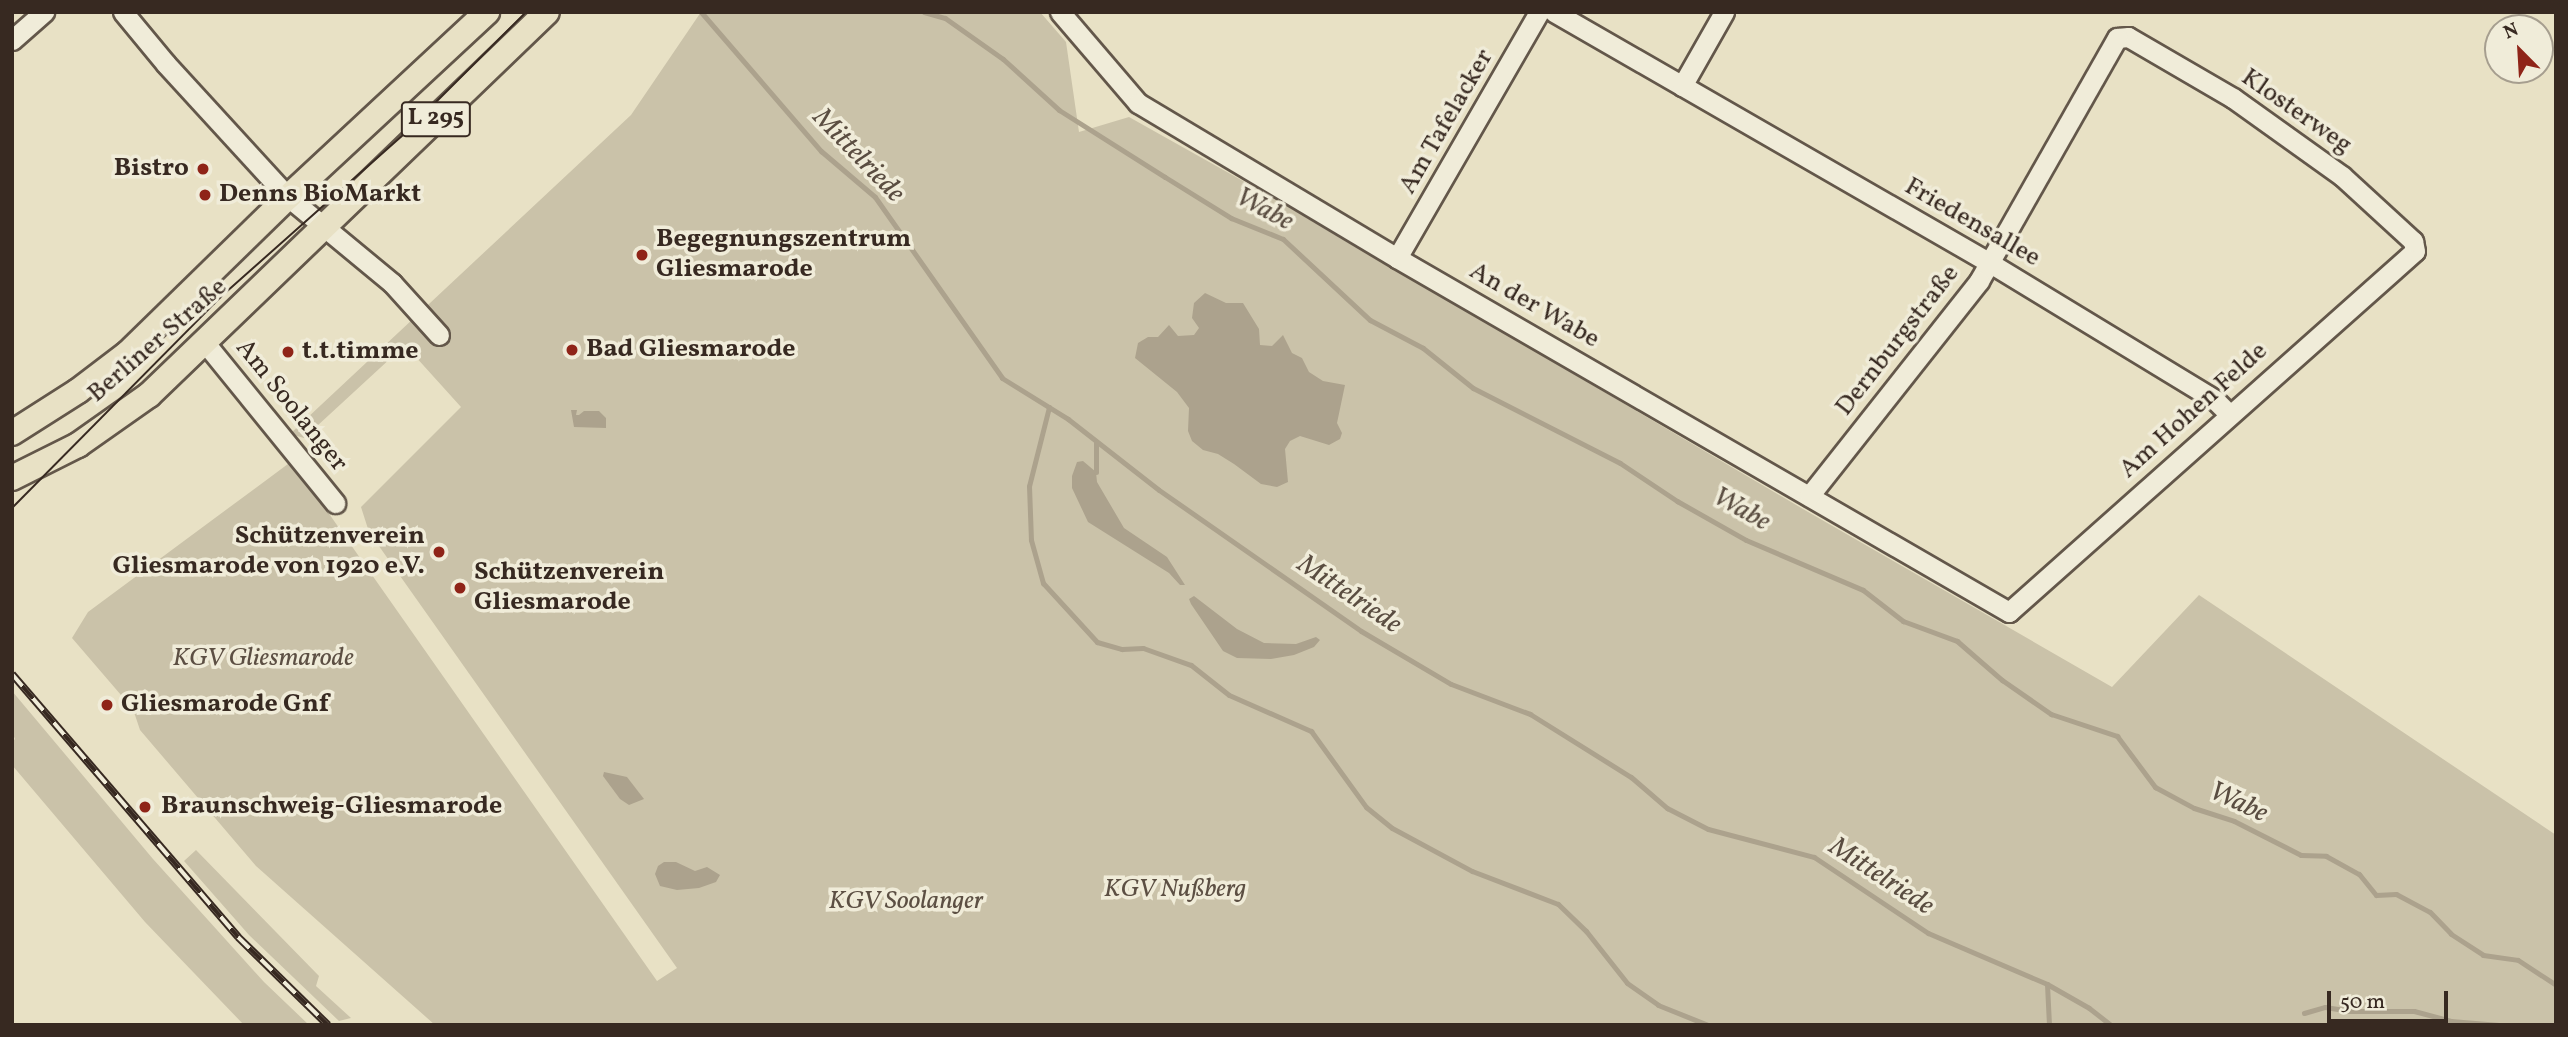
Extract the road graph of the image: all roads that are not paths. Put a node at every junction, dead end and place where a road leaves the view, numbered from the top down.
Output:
1 (44, 12) edge
2 (123, 12) edge
3 (487, 12) edge
4 (547, 12) edge
5 (1060, 12) edge
6 (1539, 12) edge
7 (1554, 12) edge
8 (1724, 12) edge
9 (2128, 37) joint
10 (12, 40) edge
11 (1682, 86) junction
12 (288, 197) junction
13 (327, 226) junction
14 (2415, 251) joint
15 (1397, 258) junction
16 (1990, 263) junction
17 (439, 335) dead end
18 (206, 344) junction
19 (2229, 414) junction
20 (12, 433) edge
21 (12, 478) edge
22 (1809, 496) junction
23 (335, 503) dead end
24 (2009, 612) joint

1 - 10 street
2 - 12 street
3 - 12 main road, Berliner Straße / L 295
4 - 13 main road, Berliner Straße / L 295
5 - 15 street, An der Wabe
6 - 15 street, Am Tafelacker
7 - 11 street, Friedensallee
8 - 11 street
9 - 14 street, Klosterweg
9 - 16 street, Dernburgstraße
11 - 16 street, Friedensallee
12 - 13 street
12 - 20 main road, Berliner Straße / L 295
13 - 17 street
13 - 18 main road, Berliner Straße / L 295
14 - 19 street, Am Hohen Felde
15 - 22 street, An der Wabe
16 - 19 street, Friedensallee
16 - 22 street, Dernburgstraße
18 - 21 main road, Berliner Straße / L 295
18 - 23 street, Am Soolanger
19 - 24 street, Am Hohen Felde
22 - 24 street, An der Wabe

